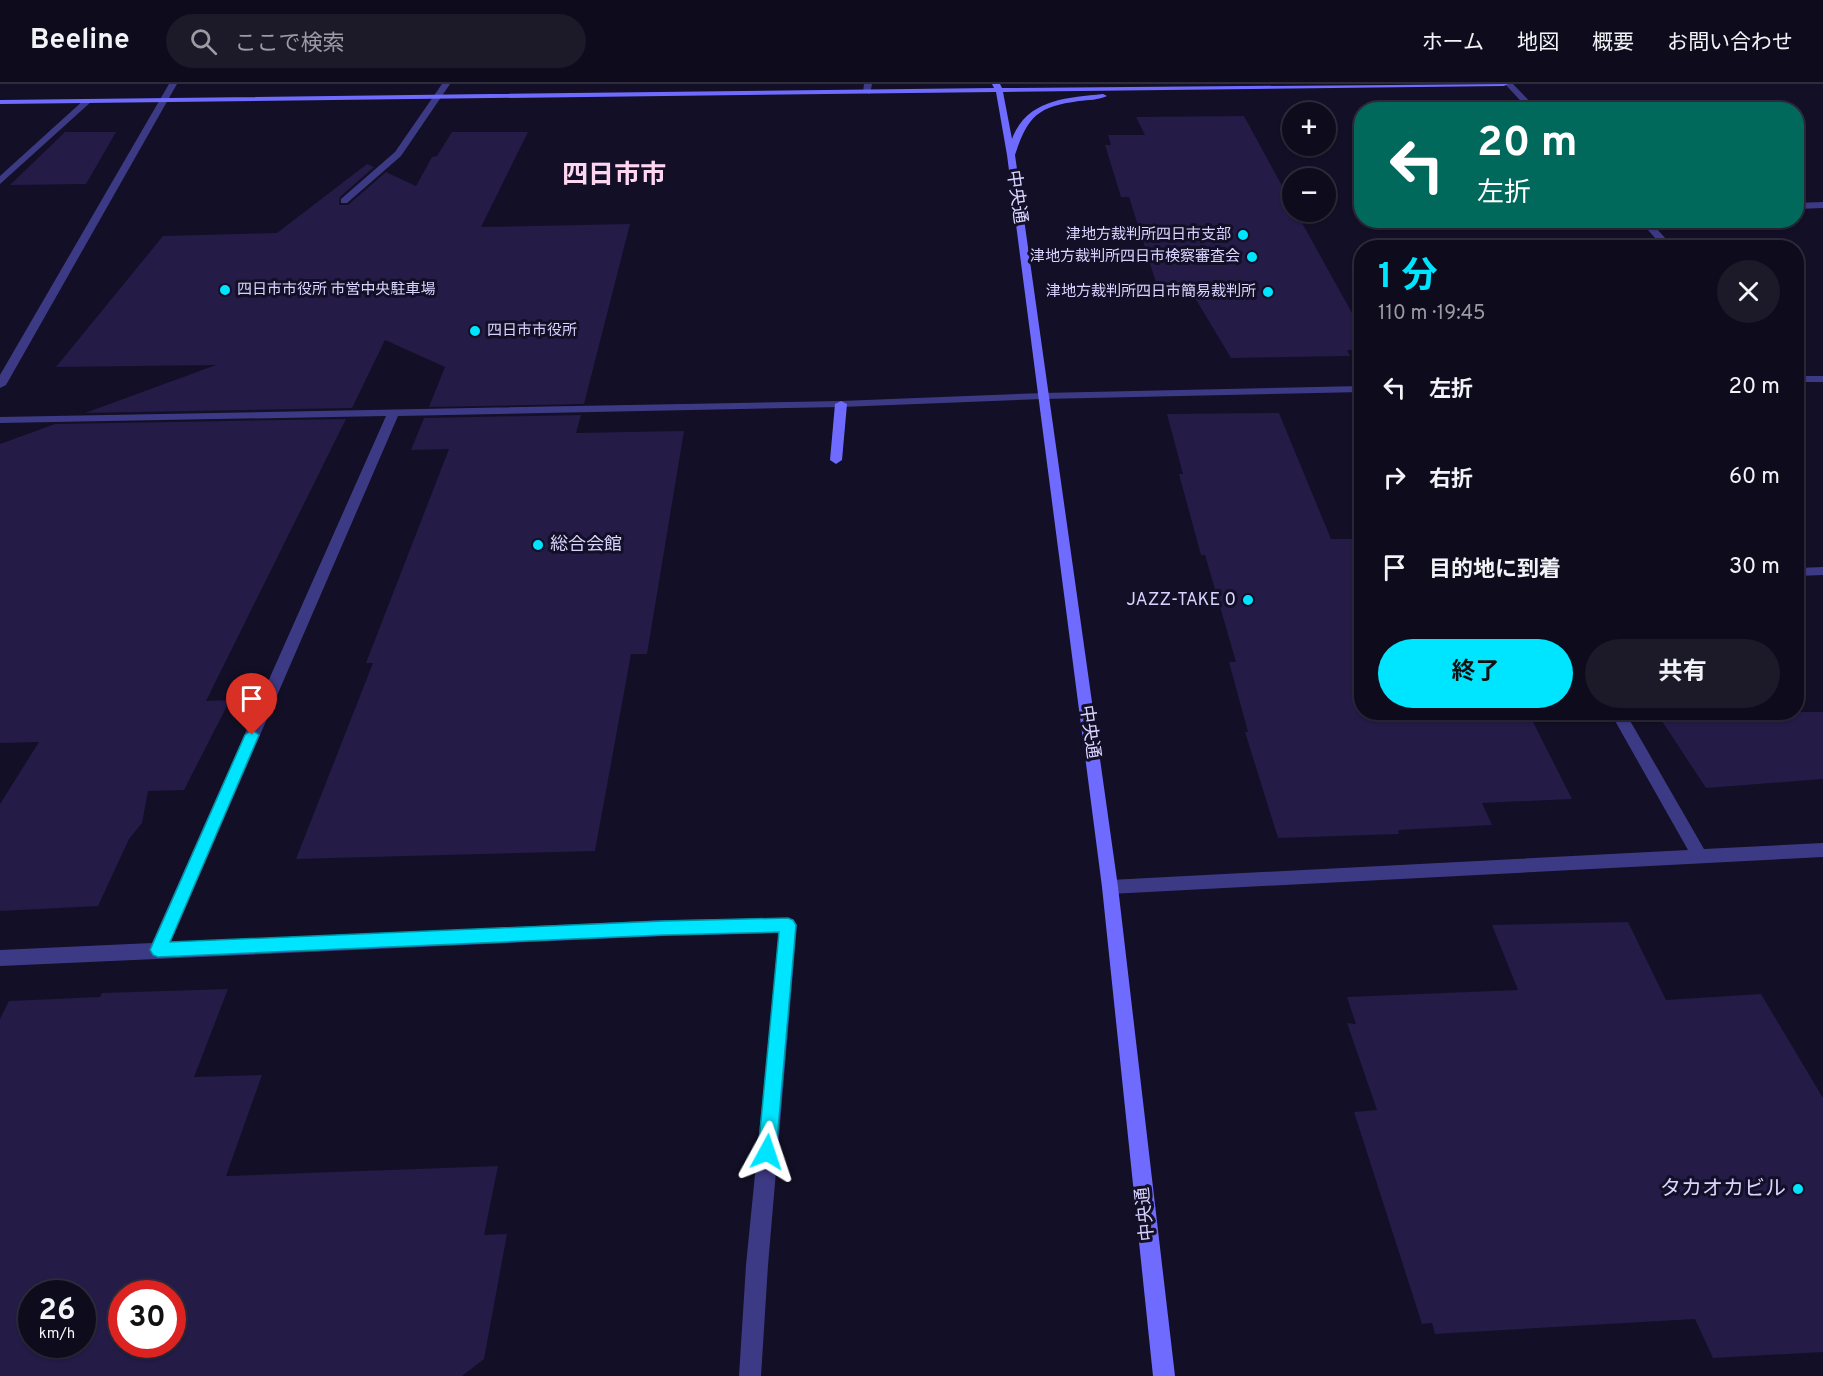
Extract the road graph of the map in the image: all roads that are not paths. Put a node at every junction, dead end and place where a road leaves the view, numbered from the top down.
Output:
1 (174, 84) edge
2 (446, 84) edge
3 (1504, 84) edge
4 (1509, 84) edge
5 (997, 87) edge
6 (1192, 87) junction
7 (868, 88) edge
8 (437, 96) junction
9 (164, 100) junction
10 (88, 101) junction
11 (0, 102) edge
12 (1526, 102) edge
13 (1011, 155) junction
14 (0, 181) edge
15 (344, 201) dead end
16 (1823, 205) edge
17 (1804, 206) edge
18 (1651, 228) edge
19 (1662, 240) edge
20 (1804, 377) edge
21 (1823, 379) edge
22 (0, 385) edge
23 (1354, 389) edge
24 (1043, 396) junction
25 (842, 404) junction
26 (393, 414) junction
27 (0, 420) edge
28 (836, 460) dead end
29 (1823, 571) edge
30 (1804, 572) edge
31 (1622, 720) edge
32 (1823, 850) edge
33 (1699, 855) junction
34 (1110, 887) junction
35 (158, 950) junction
36 (0, 958) edge
37 (750, 1376) edge
38 (1164, 1376) edge

1 - 9 street
2 - 8 street
3 - 6 street
4 - 12 street
5 - 6 street
5 - 7 street
5 - 13 street, 中央通
6 - 13 street
7 - 8 street
8 - 9 street
8 - 15 street
9 - 10 street
9 - 22 street
10 - 11 street
10 - 14 street
13 - 24 street, 中央通
16 - 17 street
18 - 19 street
20 - 21 street
23 - 24 street
24 - 25 street
24 - 34 street, 中央通
25 - 26 street
25 - 28 street
26 - 27 street
26 - 35 street
29 - 30 street
31 - 33 street
32 - 33 street
33 - 34 street
34 - 38 street, 中央通
35 - 36 street
35 - 37 street

